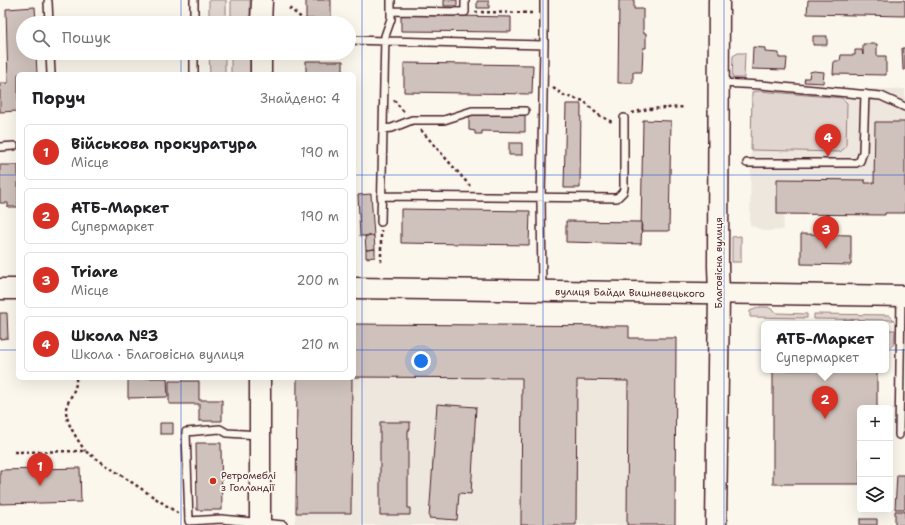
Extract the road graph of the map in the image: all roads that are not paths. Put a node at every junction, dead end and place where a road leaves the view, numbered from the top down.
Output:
1 (194, 0) edge
2 (262, 0) edge
3 (391, 0) edge
4 (465, 0) edge
5 (544, 0) edge
6 (719, 0) edge
7 (48, 2) dead end
8 (391, 11) junction
9 (49, 16) edge
10 (194, 16) edge
11 (261, 16) edge
12 (356, 40) edge
13 (385, 40) junction
14 (544, 46) junction
15 (50, 60) edge
16 (194, 60) edge
17 (261, 60) edge
18 (51, 72) edge
19 (194, 72) edge
20 (261, 72) edge
21 (719, 83) junction
22 (865, 94) junction
23 (905, 107) edge
24 (525, 112) dead end
25 (624, 118) road end
26 (383, 129) junction
27 (14, 146) dead end
28 (0, 147) edge
29 (747, 163) dead end
30 (381, 196) junction
31 (541, 198) junction
32 (381, 222) road end
33 (356, 288) edge
34 (0, 289) edge
35 (16, 289) edge
36 (542, 290) junction
37 (719, 294) junction
38 (903, 296) edge
39 (260, 380) edge
40 (898, 435) dead end
41 (260, 436) junction
42 (259, 524) edge
43 (283, 525) edge
44 (716, 525) edge

1 - 10 lane
2 - 11 main road
3 - 8 lane
4 - 8 lane
5 - 14 lane
6 - 21 main road, Благовісна вулиця
7 - 9 lane
8 - 13 lane
12 - 13 lane
13 - 14 lane
13 - 26 lane
14 - 31 lane
15 - 18 lane
16 - 19 lane
17 - 20 main road
21 - 22 lane
21 - 37 main road, Благовісна вулиця
22 - 23 lane
22 - 29 lane
24 - 26 lane
25 - 31 lane
26 - 30 lane
27 - 28 lane
30 - 31 lane
30 - 32 lane
31 - 36 lane
33 - 36 main road, вулиця Байди Вишневецького
34 - 35 main road
36 - 37 main road, вулиця Байди Вишневецького
37 - 38 main road, вулиця Байди Вишневецького
37 - 44 main road, Благовісна вулиця
38 - 40 lane
39 - 41 main road
41 - 42 main road
41 - 42 lane
42 - 43 lane

